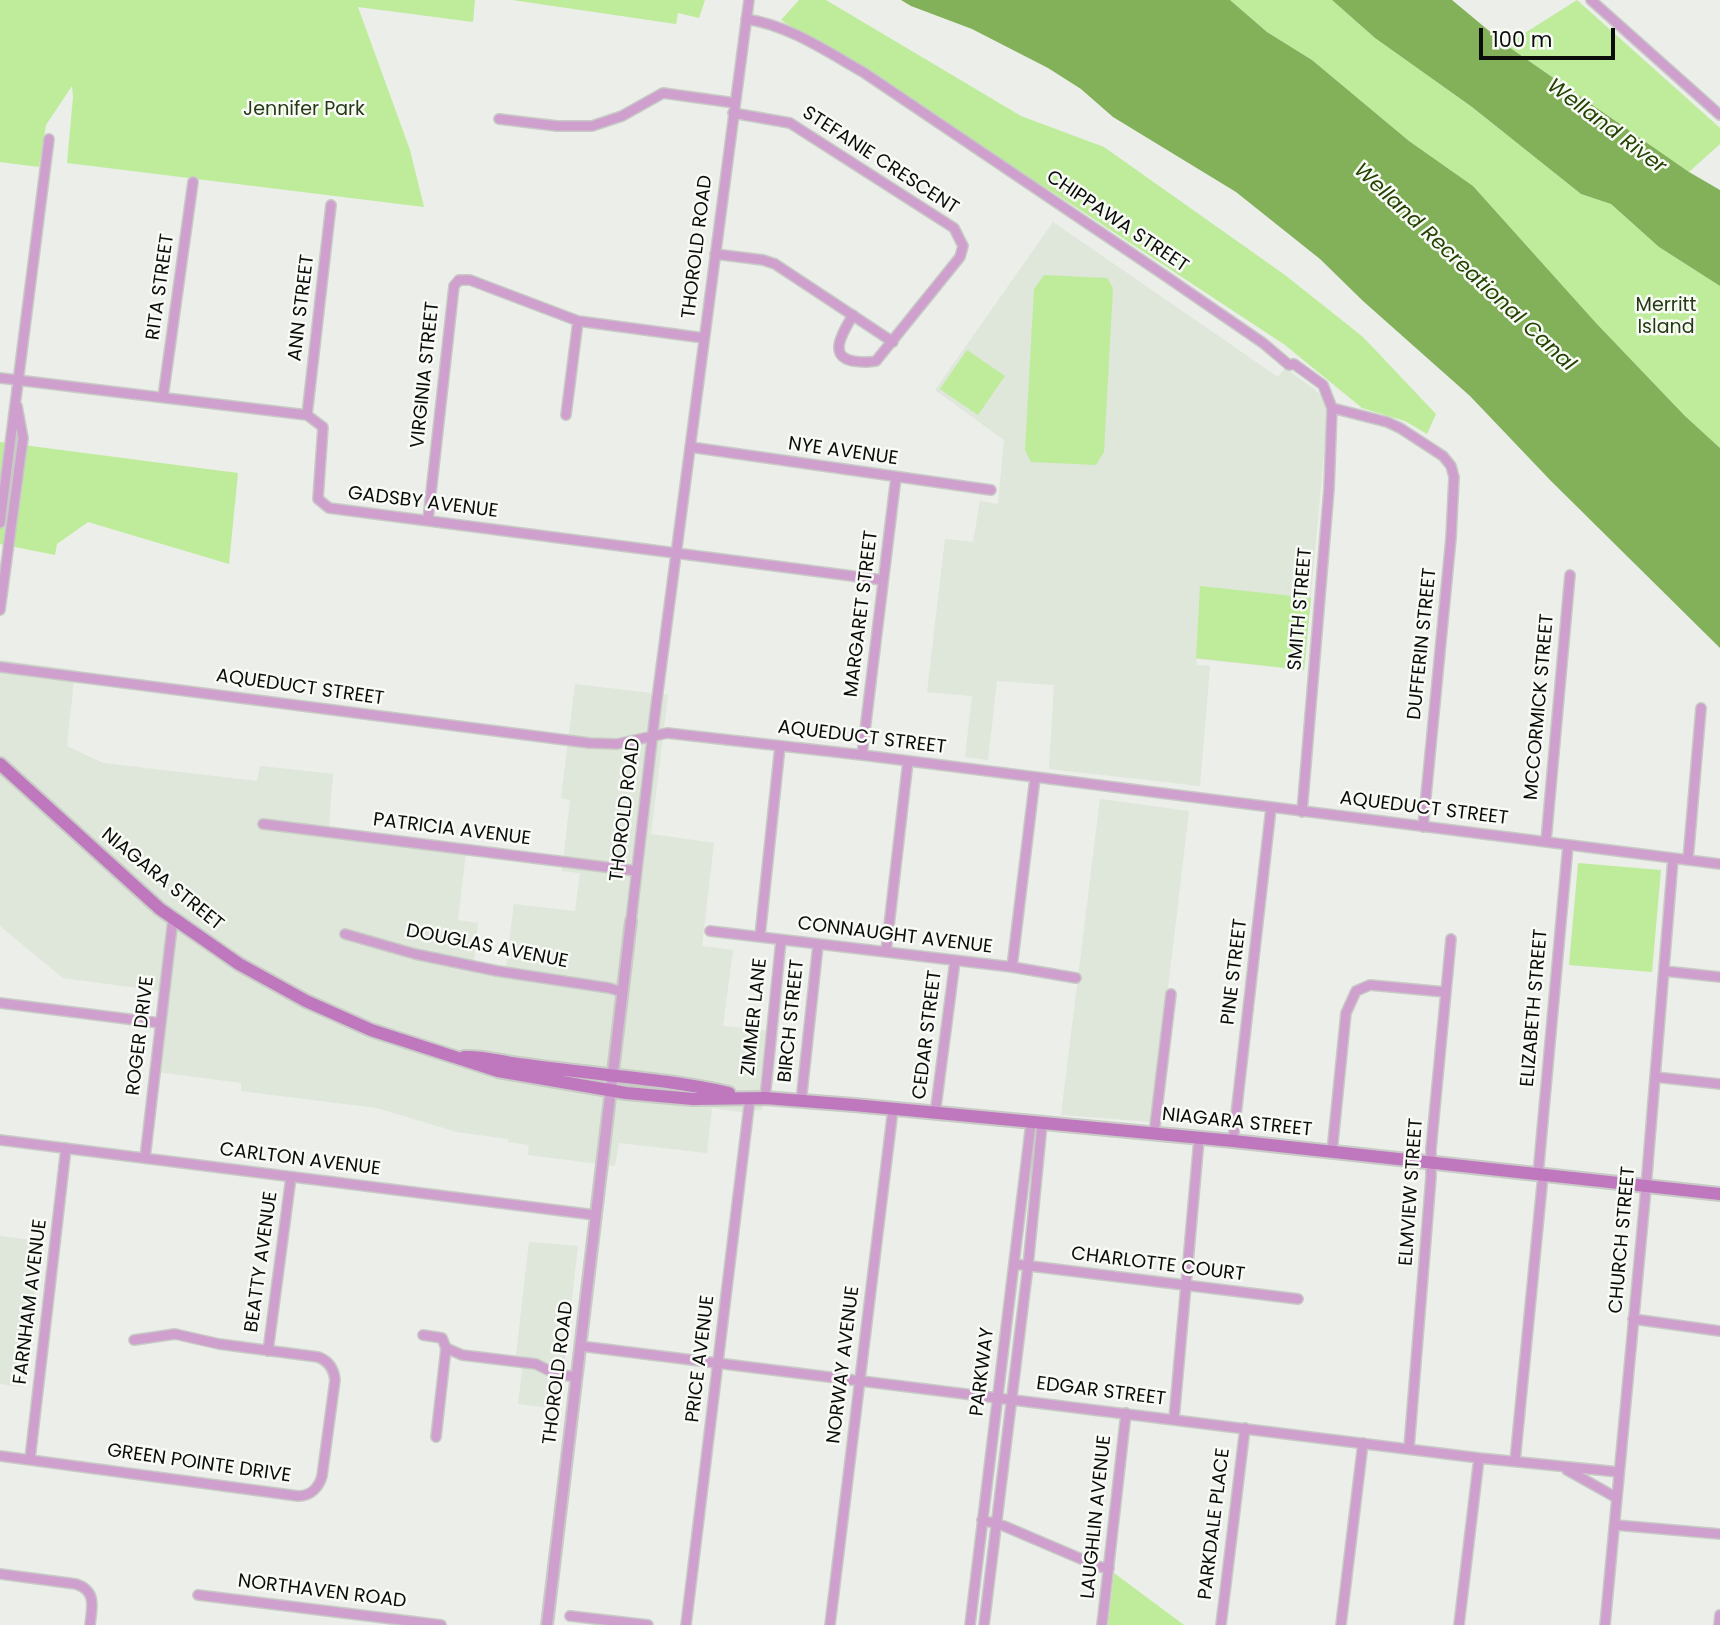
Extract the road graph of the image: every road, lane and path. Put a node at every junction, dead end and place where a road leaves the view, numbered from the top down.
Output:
1 (749, 0) edge
2 (1591, 0) edge
3 (746, 19) junction
4 (734, 108) junction
5 (1720, 115) edge
6 (499, 119) dead end
7 (49, 139) dead end
8 (193, 182) dead end
9 (331, 205) dead end
10 (715, 254) junction
11 (853, 315) junction
12 (578, 321) junction
13 (704, 338) junction
14 (893, 342) junction
15 (0, 378) edge
16 (17, 380) junction
17 (163, 397) junction
18 (15, 401) junction
19 (1332, 408) junction
20 (307, 415) junction
21 (566, 415) dead end
22 (690, 447) junction
23 (896, 477) junction
24 (991, 490) dead end
25 (428, 520) junction
26 (0, 523) edge
27 (677, 552) junction
28 (1570, 575) dead end
29 (883, 580) junction
30 (0, 610) edge
31 (0, 667) edge
32 (1701, 708) dead end
33 (652, 737) junction
34 (780, 747) junction
35 (862, 755) junction
36 (908, 761) junction
37 (0, 764) edge
38 (5, 774) edge
39 (1035, 778) junction
40 (1271, 808) junction
41 (1301, 812) junction
42 (263, 824) dead end
43 (1423, 827) junction
44 (1546, 841) junction
45 (1568, 845) junction
46 (1673, 859) junction
47 (1688, 860) junction
48 (1720, 864) edge
49 (637, 871) junction
50 (173, 919) junction
51 (631, 921) joint
52 (710, 931) dead end
53 (345, 934) dead end
54 (760, 936) junction
55 (1451, 939) dead end
56 (781, 940) junction
57 (818, 945) junction
58 (886, 952) junction
59 (955, 961) junction
60 (1012, 967) junction
61 (1664, 971) junction
62 (1720, 977) edge
63 (1076, 978) dead end
64 (623, 992) junction
65 (1444, 992) junction
66 (1171, 995) dead end
67 (0, 1003) edge
68 (160, 1023) junction
69 (457, 1057) junction
70 (612, 1076) junction
71 (1655, 1077) junction
72 (1720, 1084) edge
73 (610, 1090) junction
74 (750, 1098) junction
75 (765, 1098) junction
76 (801, 1102) junction
77 (893, 1109) junction
78 (936, 1114) junction
79 (1037, 1124) junction
80 (1154, 1134) junction
81 (1199, 1139) junction
82 (0, 1140) edge
83 (1233, 1141) junction
84 (66, 1148) junction
85 (1332, 1152) junction
86 (145, 1158) junction
87 (1431, 1163) junction
88 (1540, 1175) junction
89 (291, 1177) junction
90 (1645, 1187) junction
91 (1720, 1194) edge
92 (595, 1215) junction
93 (1014, 1264) junction
94 (1028, 1266) junction
95 (1185, 1286) junction
96 (1298, 1298) dead end
97 (1633, 1319) junction
98 (1720, 1331) edge
99 (423, 1335) dead end
100 (134, 1340) dead end
101 (580, 1346) junction
102 (446, 1348) junction
103 (268, 1351) junction
104 (718, 1363) junction
105 (576, 1377) junction
106 (860, 1380) junction
107 (997, 1397) junction
108 (1011, 1399) junction
109 (1126, 1413) junction
110 (1174, 1419) junction
111 (1245, 1428) junction
112 (436, 1437) dead end
113 (1363, 1443) junction
114 (1409, 1448) junction
115 (0, 1456) edge
116 (1479, 1458) junction
117 (30, 1459) junction
118 (1514, 1461) junction
119 (1563, 1468) junction
120 (1619, 1472) junction
121 (1617, 1498) junction
122 (982, 1520) junction
123 (997, 1523) junction
124 (1615, 1525) junction
125 (1720, 1534) edge
126 (1109, 1568) junction
127 (0, 1574) edge
128 (198, 1595) dead end
129 (1720, 1615) edge
130 (570, 1616) dead end
131 (90, 1625) edge
132 (441, 1625) edge
133 (547, 1625) edge
134 (648, 1625) edge
135 (686, 1625) edge
136 (830, 1625) edge
137 (970, 1625) edge
138 (984, 1625) edge
139 (1102, 1625) edge
140 (1221, 1625) edge
141 (1341, 1625) edge
142 (1460, 1625) edge
143 (1605, 1625) edge
144 (1719, 1625) edge

1 - 3 street, THOROLD ROAD
2 - 5 street
3 - 4 street, THOROLD ROAD
3 - 19 street, CHIPPAWA STREET
4 - 6 street, STEFANIE CRESCENT
4 - 10 street, THOROLD ROAD
4 - 14 street, STEFANIE CRESCENT
7 - 16 street
8 - 17 street, RITA STREET
9 - 20 street, ANN STREET
10 - 11 street
10 - 13 street, THOROLD ROAD
11 - 14 street
11 - 14 street, STEFANIE CRESCENT
12 - 13 street, VIRGINIA STREET
12 - 21 street
12 - 25 street, VIRGINIA STREET
13 - 22 street, THOROLD ROAD
15 - 16 street
16 - 17 street
16 - 18 street
17 - 20 street
18 - 26 street
18 - 30 street
19 - 41 street, SMITH STREET
19 - 43 street, DUFFERIN STREET
20 - 25 street, GADSBY AVENUE
22 - 23 street, NYE AVENUE
22 - 27 street, THOROLD ROAD
23 - 24 street, NYE AVENUE
23 - 29 street, MARGARET STREET
25 - 27 street, GADSBY AVENUE
27 - 29 street, GADSBY AVENUE
27 - 33 street, THOROLD ROAD
28 - 44 street, MCCORMICK STREET
29 - 35 street, MARGARET STREET
31 - 33 street, AQUEDUCT STREET
32 - 47 street
33 - 34 street, AQUEDUCT STREET
33 - 49 street, THOROLD ROAD
34 - 35 street, AQUEDUCT STREET
34 - 54 street
35 - 36 street, AQUEDUCT STREET
36 - 39 street, AQUEDUCT STREET
36 - 58 street
37 - 38 main road, NIAGARA STREET
38 - 50 main road, NIAGARA STREET
39 - 40 street, AQUEDUCT STREET
39 - 60 street
40 - 41 street, AQUEDUCT STREET
40 - 83 street, PINE STREET
41 - 43 street, AQUEDUCT STREET
42 - 49 street, PATRICIA AVENUE
43 - 44 street, AQUEDUCT STREET
44 - 45 street, AQUEDUCT STREET
45 - 46 street, AQUEDUCT STREET
45 - 88 street, ELIZABETH STREET
46 - 47 street, AQUEDUCT STREET
46 - 61 street, CHURCH STREET
47 - 48 street, AQUEDUCT STREET
49 - 51 street, THOROLD ROAD
50 - 68 street, ROGER DRIVE
50 - 69 main road, NIAGARA STREET
51 - 64 street, THOROLD ROAD
52 - 54 street, CONNAUGHT AVENUE
53 - 64 street, DOUGLAS AVENUE
54 - 56 street, CONNAUGHT AVENUE
55 - 65 street, ELMVIEW STREET
56 - 57 street, CONNAUGHT AVENUE
56 - 75 street, ZIMMER LANE
57 - 58 street, CONNAUGHT AVENUE
57 - 76 street, BIRCH STREET
58 - 59 street, CONNAUGHT AVENUE
59 - 60 street, CONNAUGHT AVENUE
59 - 78 street, CEDAR STREET
60 - 63 street, CONNAUGHT AVENUE
61 - 62 street
61 - 71 street, CHURCH STREET
64 - 70 street, THOROLD ROAD
65 - 85 street
65 - 87 street, ELMVIEW STREET
66 - 80 street
67 - 68 street
68 - 86 street, ROGER DRIVE
69 - 70 main road, NIAGARA STREET
69 - 73 main road, NIAGARA STREET
70 - 73 street, THOROLD ROAD
70 - 74 main road, NIAGARA STREET
71 - 72 street
71 - 90 street, CHURCH STREET
73 - 74 main road, NIAGARA STREET
73 - 92 street, THOROLD ROAD
74 - 75 main road, NIAGARA STREET
74 - 104 street, PRICE AVENUE
75 - 76 main road, NIAGARA STREET
76 - 77 main road, NIAGARA STREET
77 - 78 main road, NIAGARA STREET
77 - 106 street, NORWAY AVENUE
78 - 79 main road, NIAGARA STREET
79 - 80 main road, NIAGARA STREET
79 - 93 street, PARKWAY
79 - 94 street, PARKWAY
80 - 81 main road, NIAGARA STREET
81 - 83 main road, NIAGARA STREET
81 - 95 street
82 - 84 street, CARLTON AVENUE
83 - 85 main road, NIAGARA STREET
84 - 86 street, CARLTON AVENUE
84 - 117 street, FARNHAM AVENUE
85 - 87 main road, NIAGARA STREET
86 - 89 street, CARLTON AVENUE
87 - 88 main road, NIAGARA STREET
87 - 114 street, ELMVIEW STREET
88 - 90 main road, NIAGARA STREET
88 - 118 street, ELIZABETH STREET
89 - 92 street, CARLTON AVENUE
89 - 103 street, BEATTY AVENUE
90 - 91 main road, NIAGARA STREET
90 - 97 street, CHURCH STREET
92 - 101 street, THOROLD ROAD
93 - 94 street, CHARLOTTE COURT
93 - 107 street, PARKWAY
94 - 95 street, CHARLOTTE COURT
94 - 108 street, PARKWAY
95 - 96 street, CHARLOTTE COURT
95 - 110 street
97 - 98 street
97 - 120 street, CHURCH STREET
99 - 102 street
100 - 103 street, GREEN POINTE DRIVE
101 - 104 street, EDGAR STREET
101 - 105 street, THOROLD ROAD
102 - 105 street
102 - 112 street
103 - 117 street, GREEN POINTE DRIVE
104 - 106 street, EDGAR STREET
104 - 135 street, PRICE AVENUE
105 - 133 street, THOROLD ROAD
106 - 107 street, EDGAR STREET
106 - 136 street, NORWAY AVENUE
107 - 108 street, EDGAR STREET
107 - 122 street, PARKWAY
108 - 109 street, EDGAR STREET
108 - 123 street, PARKWAY
109 - 110 street, EDGAR STREET
109 - 126 street, LAUGHLIN AVENUE
110 - 111 street, EDGAR STREET
111 - 113 street, EDGAR STREET
111 - 140 street, PARKDALE PLACE
113 - 114 street, EDGAR STREET
113 - 141 street
114 - 116 street, EDGAR STREET
115 - 117 street, GREEN POINTE DRIVE
116 - 118 street, EDGAR STREET
116 - 142 street
118 - 119 street, EDGAR STREET
119 - 120 street, EDGAR STREET
119 - 121 street
120 - 121 street, CHURCH STREET
121 - 124 street, CHURCH STREET
122 - 123 street
122 - 137 street, PARKWAY
123 - 126 street
123 - 138 street, PARKWAY
124 - 125 street
124 - 143 street, CHURCH STREET
126 - 139 street, LAUGHLIN AVENUE
127 - 131 street
128 - 132 street, NORTHAVEN ROAD
129 - 144 street
130 - 134 street

